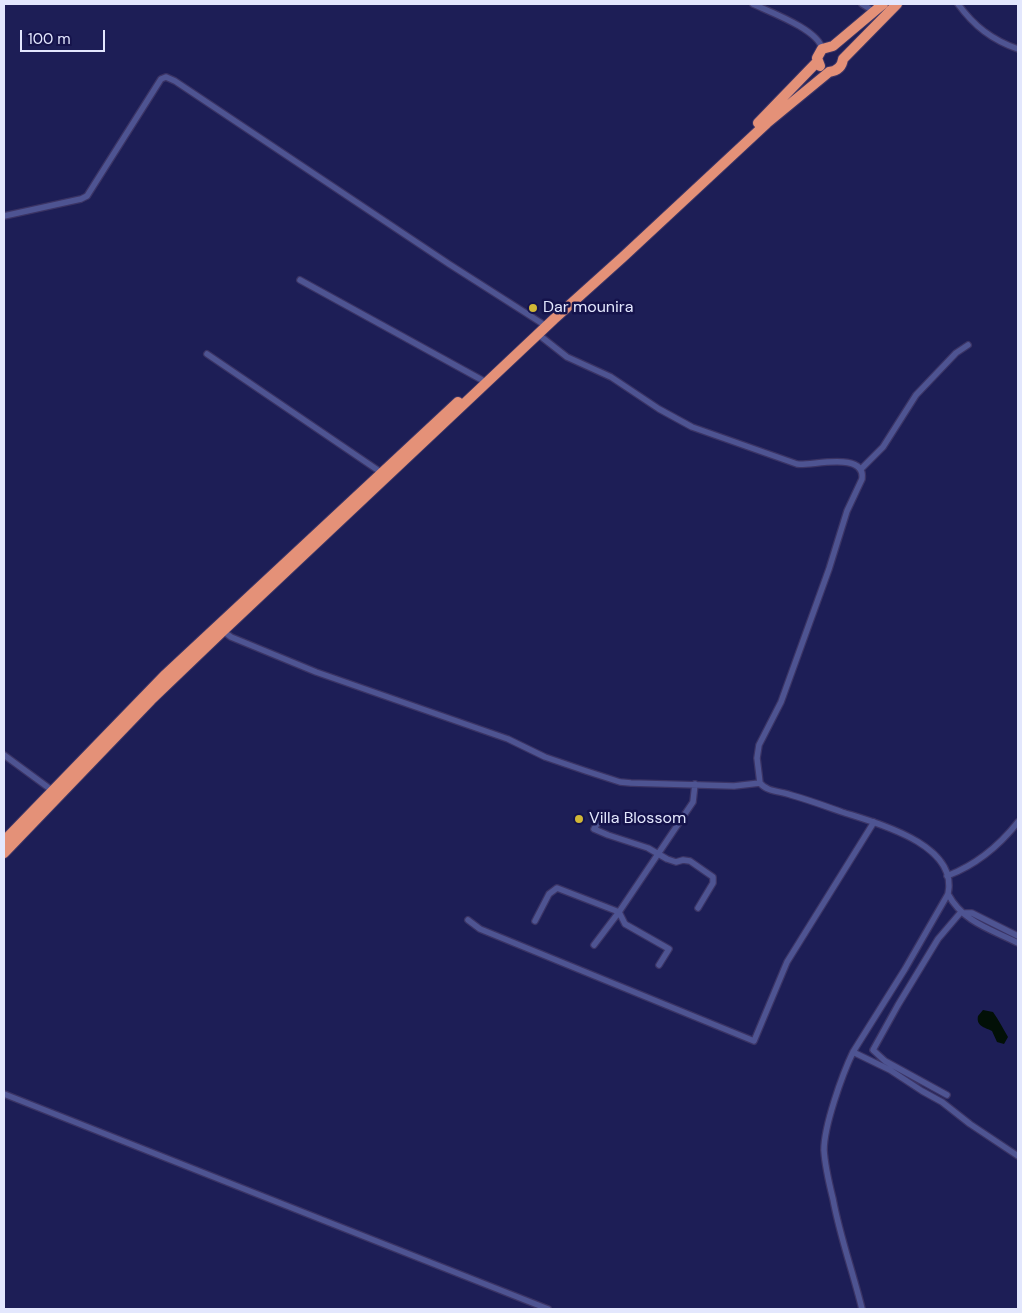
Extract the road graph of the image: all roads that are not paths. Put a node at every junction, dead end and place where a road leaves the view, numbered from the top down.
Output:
1 (753, 4) edge
2 (862, 4) edge
3 (883, 4) edge
4 (897, 4) edge
5 (958, 4) edge
6 (875, 12) junction
7 (833, 46) junction
8 (822, 49) junction
9 (1018, 49) edge
10 (843, 59) junction
11 (818, 61) junction
12 (829, 72) junction
13 (4, 216) edge
14 (300, 280) dead end
15 (543, 324) junction
16 (539, 335) junction
17 (968, 345) dead end
18 (207, 354) dead end
19 (482, 380) junction
20 (861, 469) junction
21 (382, 473) junction
22 (223, 632) junction
23 (4, 755) edge
24 (760, 783) junction
25 (695, 784) junction
26 (53, 791) junction
27 (601, 817) dead end
28 (874, 822) junction
29 (1018, 822) edge
30 (4, 841) edge
31 (4, 853) edge
32 (658, 853) junction
33 (947, 876) junction
34 (948, 894) junction
35 (698, 908) dead end
36 (619, 912) junction
37 (962, 912) junction
38 (468, 920) dead end
39 (535, 920) dead end
40 (1018, 936) edge
41 (1018, 943) edge
42 (594, 945) dead end
43 (659, 965) dead end
44 (853, 1052) junction
45 (4, 1094) edge
46 (947, 1095) dead end
47 (1018, 1156) edge
48 (548, 1309) edge
49 (862, 1309) edge

1 - 8 street
2 - 6 street
3 - 6 highway
4 - 10 highway
5 - 9 street
6 - 7 highway
7 - 8 highway
7 - 10 highway
8 - 11 highway
10 - 12 highway
11 - 12 highway
11 - 15 highway
12 - 16 highway
13 - 15 street
14 - 19 street
15 - 19 highway
16 - 20 street
16 - 22 highway
17 - 20 street
18 - 21 street
19 - 21 highway
20 - 24 street
21 - 26 highway
22 - 25 street
22 - 31 highway
23 - 26 street
24 - 25 street
24 - 28 street
25 - 32 street
26 - 30 highway
27 - 32 street
28 - 33 street
28 - 38 street
29 - 33 street
32 - 35 street
32 - 36 street
33 - 34 street
34 - 37 street
34 - 44 street
36 - 39 street
36 - 42 street
36 - 43 street
37 - 40 street
37 - 41 street
37 - 46 street
44 - 47 street
44 - 49 street
45 - 48 street

